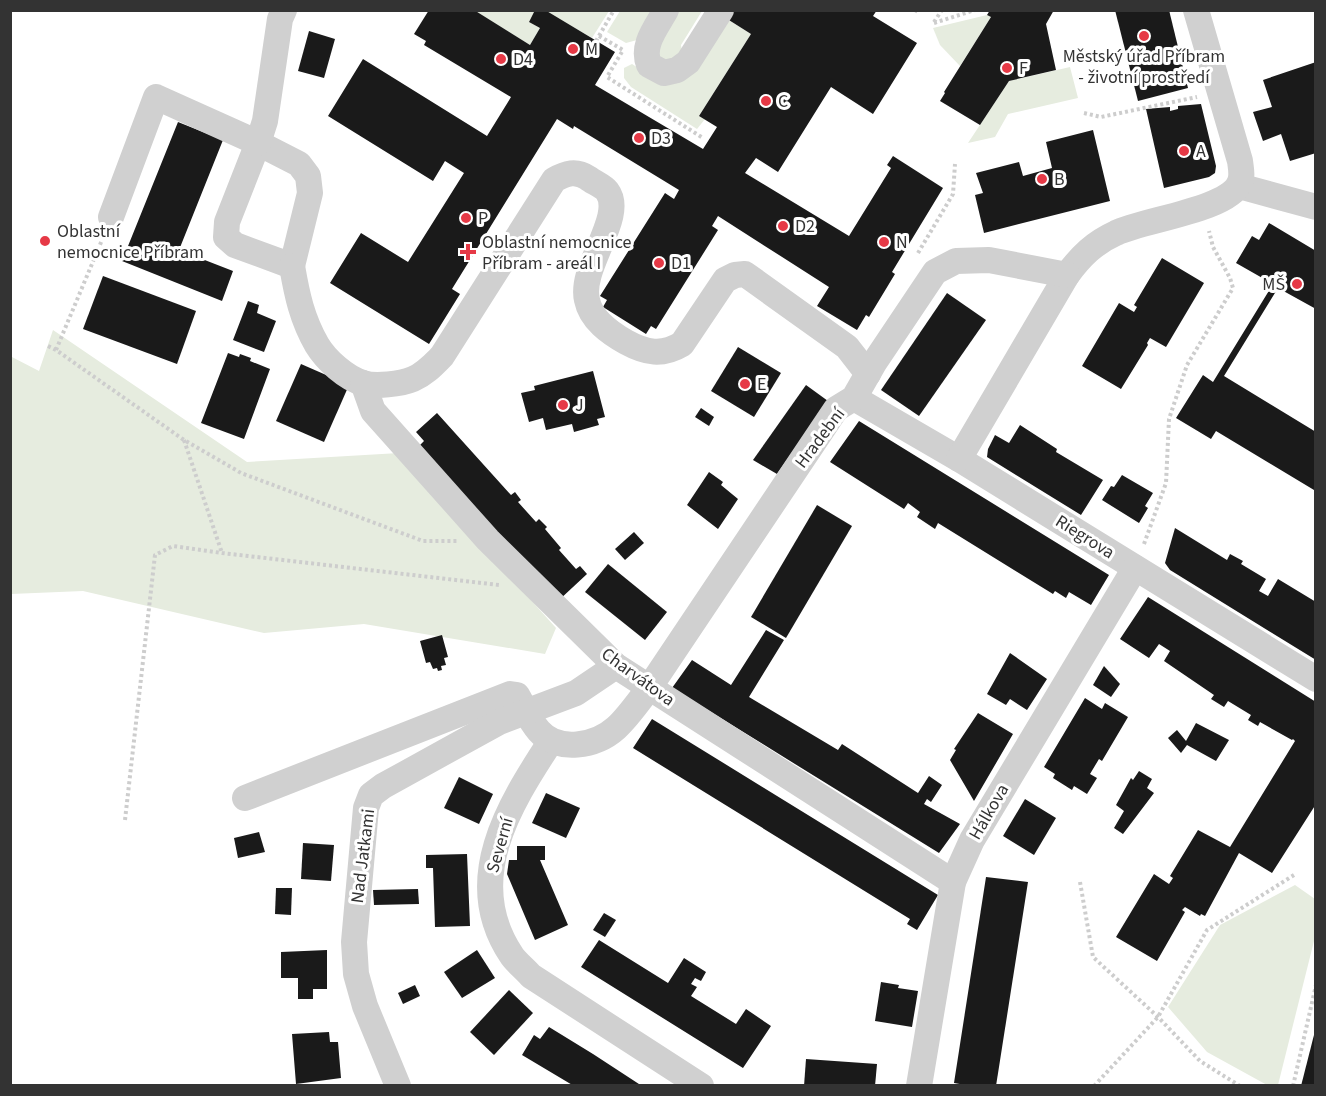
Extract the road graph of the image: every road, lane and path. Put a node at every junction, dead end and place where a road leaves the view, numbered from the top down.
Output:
1 (284, 10) edge
2 (614, 10) edge
3 (666, 10) edge
4 (721, 10) edge
5 (942, 10) edge
6 (975, 10) edge
7 (1196, 10) edge
8 (599, 36) junction
9 (596, 41) dead end
10 (1203, 96) dead end
11 (1084, 113) dead end
12 (703, 138) dead end
13 (258, 143) junction
14 (1239, 186) junction
15 (1204, 207) junction
16 (1316, 207) edge
17 (111, 217) joint
18 (292, 266) junction
19 (1067, 275) junction
20 (48, 346) dead end
21 (56, 350) junction
22 (868, 374) junction
23 (363, 383) junction
24 (854, 398) junction
25 (184, 440) junction
26 (959, 459) junction
27 (488, 540) junction
28 (222, 553) junction
29 (1135, 568) junction
30 (536, 588) junction
31 (616, 666) junction
32 (1316, 679) edge
33 (650, 688) junction
34 (526, 712) junction
35 (551, 741) junction
36 (245, 798) dead end
37 (125, 820) dead end
38 (1294, 875) dead end
39 (953, 882) junction
40 (1080, 882) dead end
41 (1316, 985) edge
42 (1158, 1017) junction
43 (398, 1086) edge
44 (701, 1086) edge
45 (920, 1086) edge
46 (1094, 1086) edge
47 (1240, 1086) edge
48 (1293, 1086) edge

1 - 13 street
2 - 8 path
3 - 4 street
5 - 6 path
7 - 14 street
8 - 9 path
8 - 12 path
10 - 11 path
13 - 17 street
13 - 18 street
13 - 18 street
14 - 15 street
14 - 16 street
15 - 19 street
15 - 29 path
17 - 21 path
18 - 23 street
19 - 22 street, Hradební
19 - 26 street
20 - 21 path
21 - 25 path
22 - 23 street
22 - 24 street, Hradební
23 - 27 street, Charvátova
24 - 26 street, Riegrova
24 - 33 street, Hradební
25 - 27 path
25 - 28 path
26 - 29 street, Riegrova
27 - 30 street, Charvátova
28 - 30 path
28 - 37 path
29 - 32 street, Riegrova
29 - 39 street, Hálkova
30 - 31 street, Charvátova
31 - 33 street, Charvátova
31 - 34 street, Nad Jatkami
33 - 35 street
33 - 39 street, Charvátova
34 - 35 street
34 - 36 street
34 - 43 street, Nad Jatkami
35 - 44 street, Severní
38 - 42 path
39 - 45 street, Hálkova
40 - 42 path
41 - 48 path
42 - 46 path
42 - 47 path

